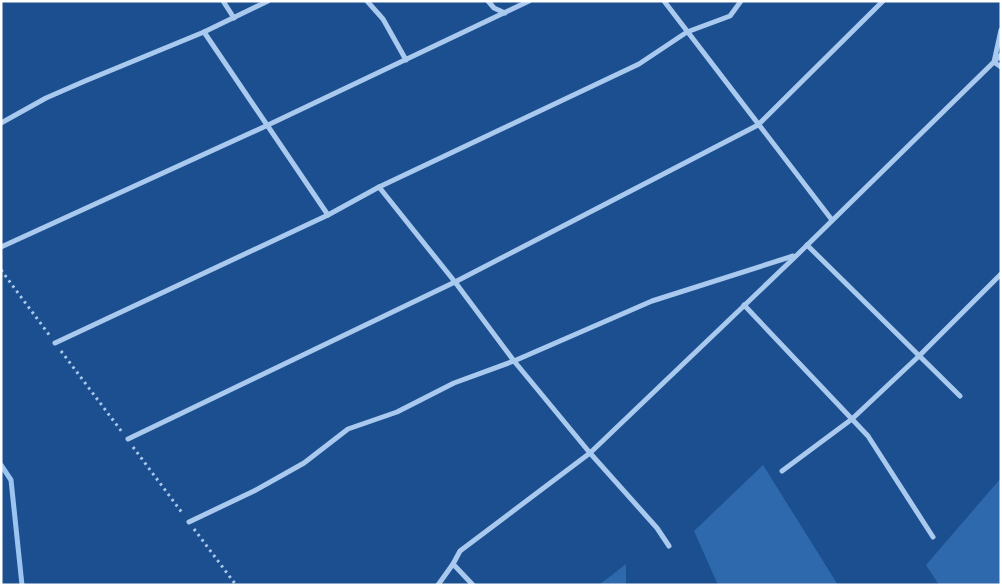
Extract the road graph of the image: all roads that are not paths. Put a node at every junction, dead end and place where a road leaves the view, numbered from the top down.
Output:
1 (223, 1) edge
2 (268, 1) edge
3 (368, 1) edge
4 (488, 1) edge
5 (529, 1) edge
6 (664, 1) edge
7 (741, 1) edge
8 (883, 1) edge
9 (505, 13) junction
10 (234, 18) junction
11 (1001, 30) edge
12 (204, 32) junction
13 (687, 32) junction
14 (1001, 55) edge
15 (406, 60) junction
16 (994, 62) junction
17 (1001, 67) edge
18 (1, 123) edge
19 (268, 125) junction
20 (758, 125) junction
21 (379, 187) junction
22 (328, 215) junction
23 (832, 220) junction
24 (807, 245) junction
25 (1, 247) edge
26 (796, 256) junction
27 (1001, 274) edge
28 (455, 282) junction
29 (744, 305) junction
30 (55, 343) road end
31 (919, 356) junction
32 (514, 361) junction
33 (960, 396) dead end
34 (852, 419) junction
35 (128, 440) road end
36 (590, 453) junction
37 (782, 471) dead end
38 (189, 522) road end
39 (933, 537) dead end
40 (669, 546) dead end
41 (453, 564) junction
42 (438, 585) edge
43 (473, 585) edge

1 - 10 street
2 - 10 street
3 - 15 street
4 - 9 street
5 - 9 street
6 - 13 street
7 - 13 street
8 - 20 street
9 - 15 street
10 - 12 street
11 - 16 street
12 - 18 street
12 - 19 street
13 - 20 street
13 - 21 street
14 - 16 street
15 - 19 street
16 - 17 street
16 - 23 street
19 - 22 street
19 - 25 street
20 - 23 street
20 - 28 street
21 - 22 street
21 - 28 street
22 - 30 street
23 - 24 street
24 - 26 street
24 - 31 street
26 - 29 street
26 - 32 street
27 - 31 street
28 - 32 street
28 - 35 street
29 - 34 street
29 - 36 street
31 - 33 street
31 - 34 street
32 - 36 street
32 - 38 street
34 - 37 street
34 - 39 street
36 - 40 street
36 - 41 street
41 - 42 street
41 - 43 street

